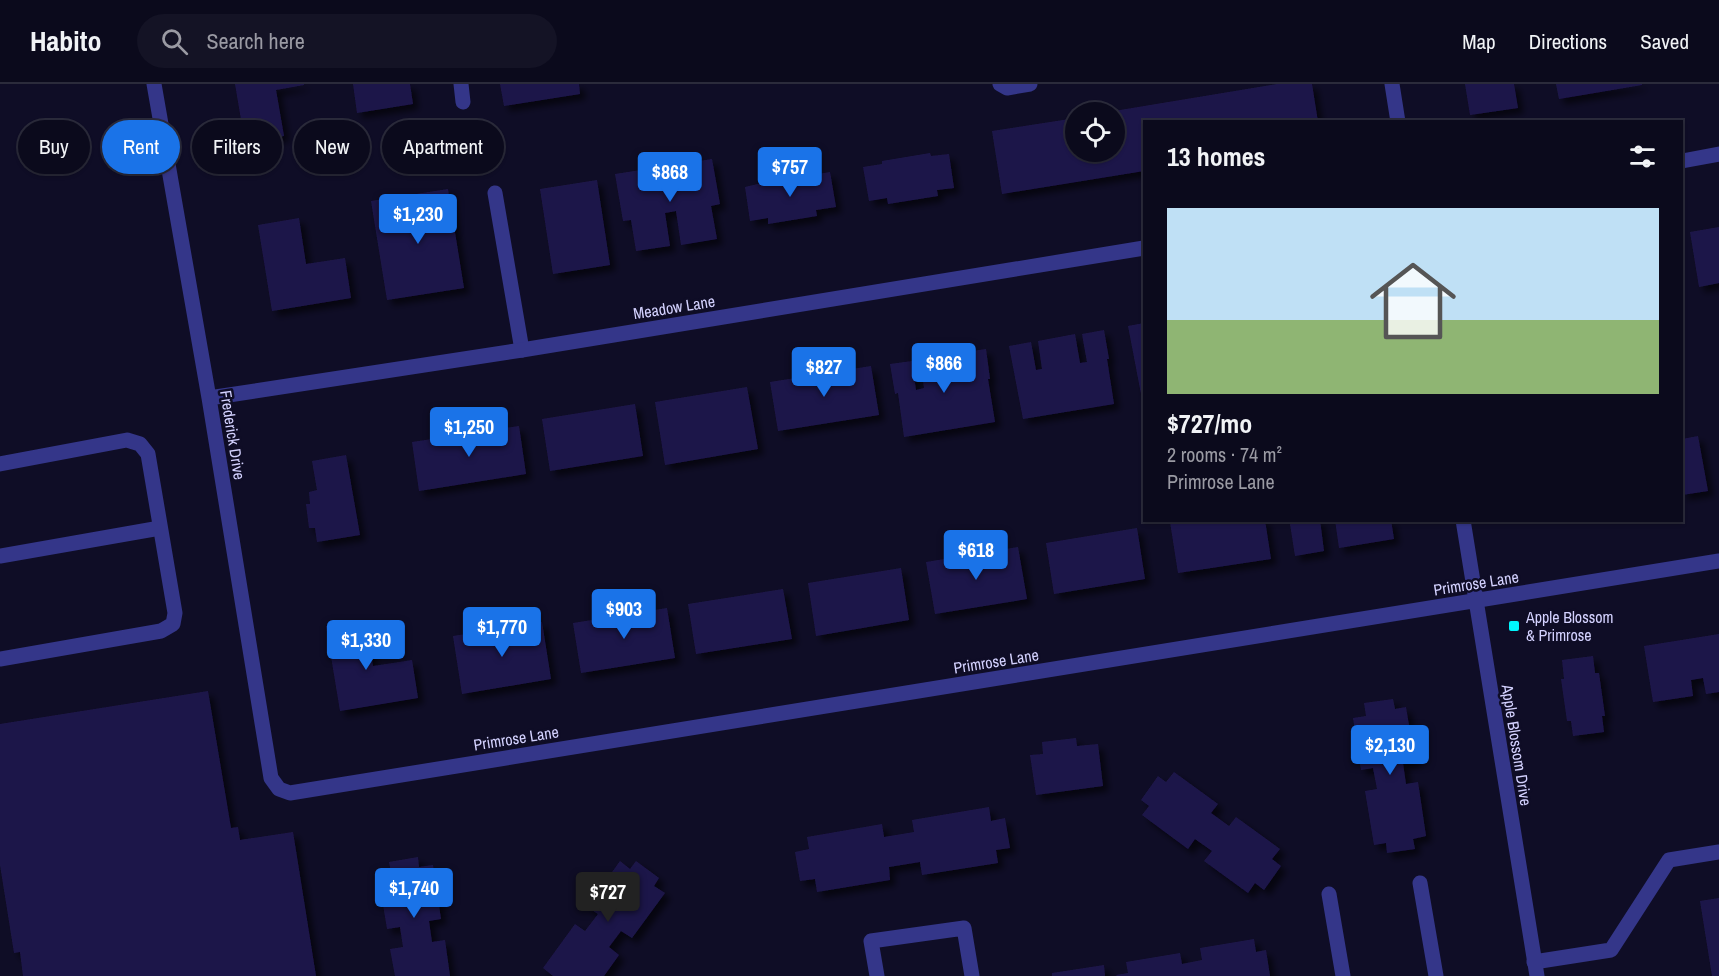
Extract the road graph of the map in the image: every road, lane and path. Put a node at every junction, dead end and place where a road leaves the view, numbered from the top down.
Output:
1 (154, 84) edge
2 (460, 84) edge
3 (1000, 84) edge
4 (1030, 84) edge
5 (1392, 84) edge
6 (464, 102) dead end
7 (1398, 120) edge
8 (1719, 154) edge
9 (1683, 161) edge
10 (495, 193) dead end
11 (1143, 248) edge
12 (522, 350) junction
13 (209, 398) junction
14 (0, 464) edge
15 (1463, 522) edge
16 (160, 528) junction
17 (0, 556) edge
18 (1719, 561) edge
19 (1476, 601) junction
20 (0, 659) edge
21 (279, 789) joint
22 (1719, 852) edge
23 (1420, 883) dead end
24 (1329, 894) dead end
25 (1536, 969) edge
26 (877, 976) edge
27 (972, 976) edge
28 (1343, 976) edge
29 (1436, 976) edge

1 - 13 street, Frederick Drive
2 - 6 street
3 - 4 street
5 - 7 street
8 - 9 street
10 - 12 street
11 - 12 street, Meadow Lane
12 - 13 street, Meadow Lane
13 - 21 street, Frederick Drive
14 - 16 street
15 - 19 street, Apple Blossom Drive
16 - 17 street
16 - 20 street
18 - 19 street, Primrose Lane
19 - 21 street, Primrose Lane
19 - 25 street, Apple Blossom Drive
22 - 25 street
23 - 29 street
24 - 28 street
26 - 27 street

